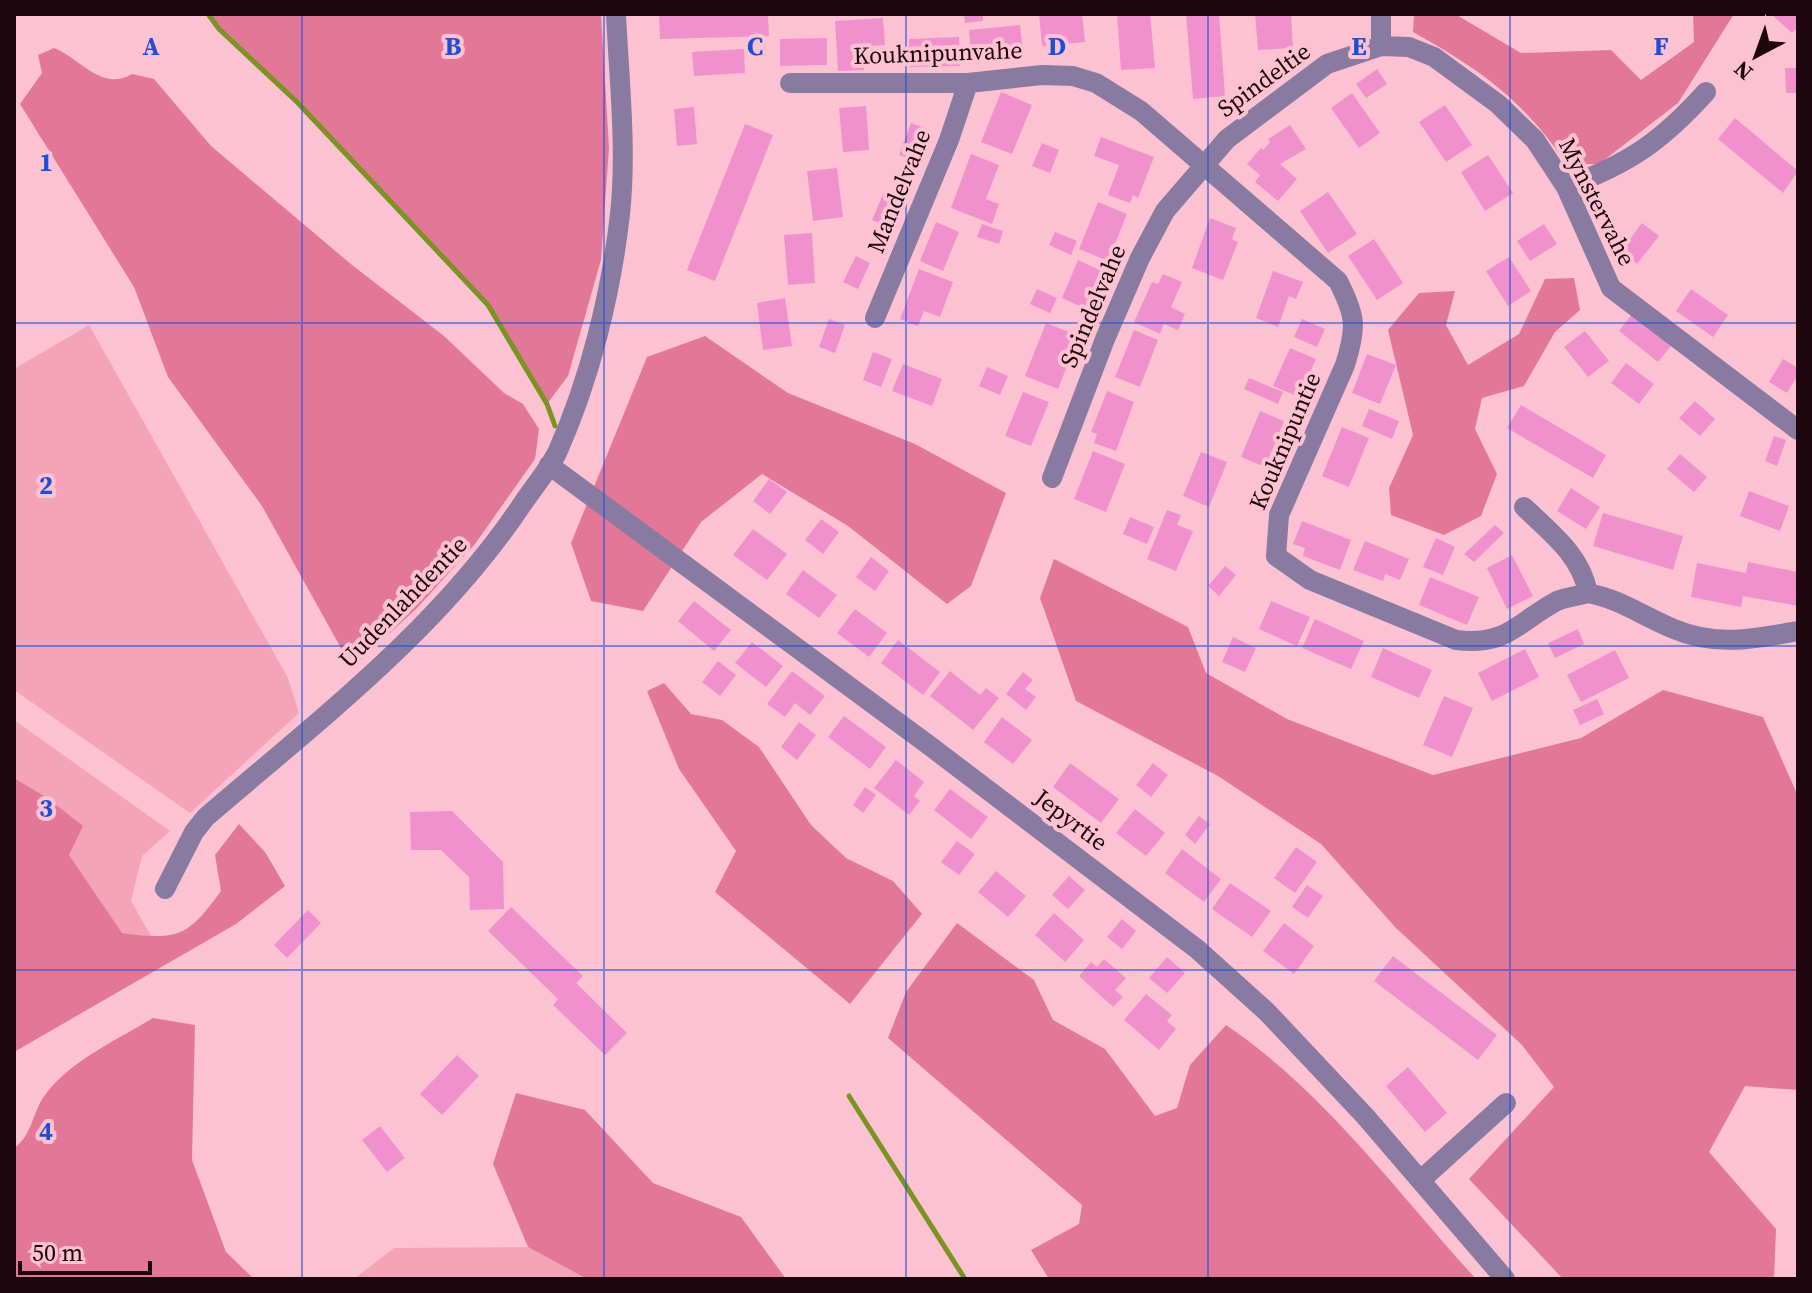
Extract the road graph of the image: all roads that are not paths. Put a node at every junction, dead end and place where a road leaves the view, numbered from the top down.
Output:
1 (616, 14) edge
2 (1381, 14) edge
3 (1381, 46) junction
4 (790, 83) dead end
5 (968, 83) junction
6 (1706, 92) dead end
7 (1202, 165) junction
8 (1566, 187) junction
9 (875, 318) dead end
10 (1798, 430) edge
11 (549, 465) junction
12 (1052, 478) dead end
13 (1524, 507) dead end
14 (1588, 593) junction
15 (1798, 631) edge
16 (165, 889) dead end
17 (1506, 1103) dead end
18 (1422, 1179) junction
19 (1505, 1279) edge

1 - 11 street, Uudenlahdentie
2 - 3 street
3 - 7 street, Spindeltie
3 - 8 street, Mynstervahe
4 - 5 street, Kouknipunvahe
5 - 7 street, Kouknipunvahe
5 - 9 street, Mandelvahe
6 - 8 street
7 - 12 street, Spindelvahe
7 - 14 street, Kouknipuntie
8 - 10 street, Mynstervahe
11 - 16 street, Uudenlahdentie
11 - 18 street, Jepyrtie
13 - 14 street
14 - 15 street
17 - 18 street
18 - 19 street, Jepyrtie

